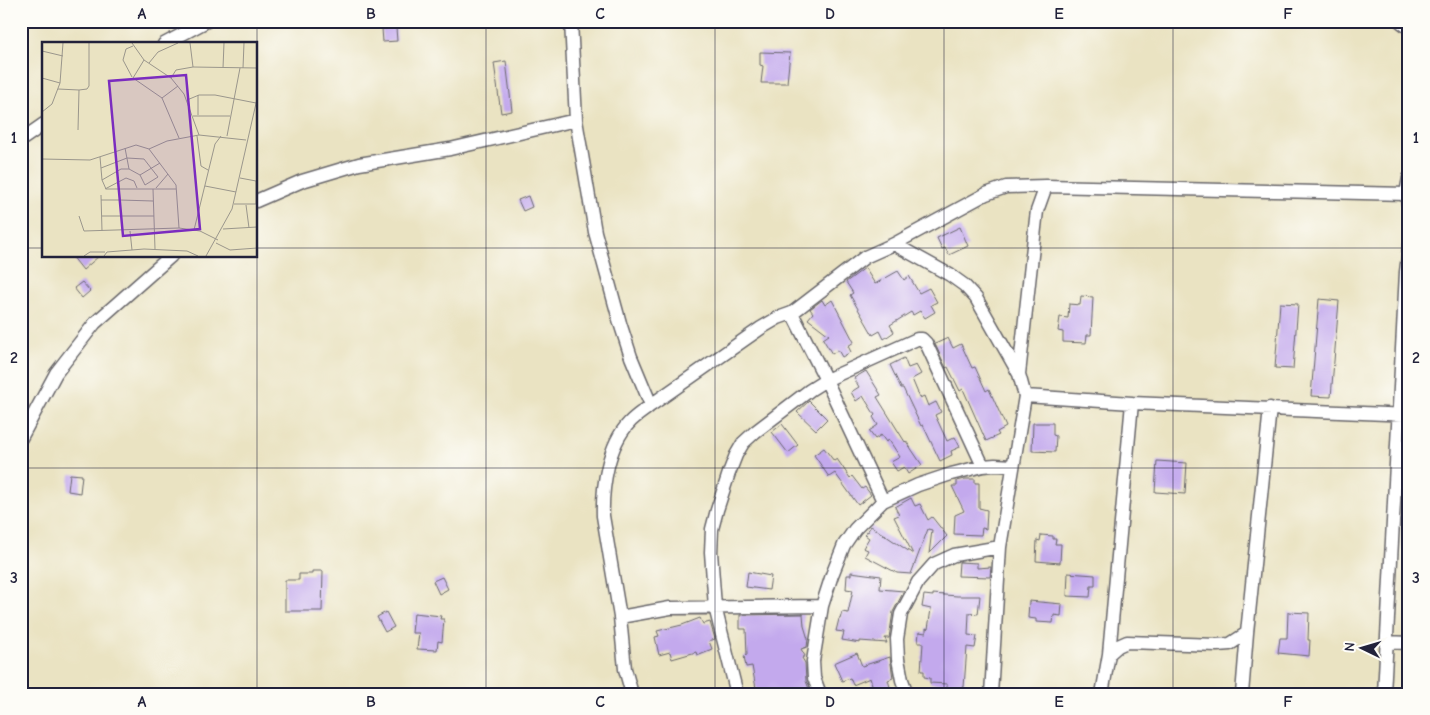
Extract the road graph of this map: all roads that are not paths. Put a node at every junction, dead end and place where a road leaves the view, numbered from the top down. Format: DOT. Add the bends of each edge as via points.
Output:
graph roads {
  1 [pos="207,21"];
  2 [pos="571,21"];
  3 [pos="1400,21"];
  4 [pos="1409,28"];
  5 [pos="168,42"];
  6 [pos="576,120"];
  7 [pos="42,125"];
  8 [pos="21,140"];
  9 [pos="1409,178"];
  10 [pos="1046,186"];
  11 [pos="1406,194"];
  12 [pos="258,200"];
  13 [pos="1409,208"];
  14 [pos="894,244"];
  15 [pos="1409,248"];
  16 [pos="169,258"];
  17 [pos="792,312"];
  18 [pos="1019,374"];
  19 [pos="826,380"];
  20 [pos="1025,396"];
  21 [pos="1132,403"];
  22 [pos="651,405"];
  23 [pos="1270,408"];
  24 [pos="1404,414"];
  25 [pos="21,438"];
  26 [pos="983,466"];
  27 [pos="1013,466"];
  28 [pos="883,501"];
  29 [pos="1000,547"];
  30 [pos="822,606"];
  31 [pos="715,607"];
  32 [pos="620,618"];
  33 [pos="1247,633"];
  34 [pos="1386,642"];
  35 [pos="1409,643"];
  36 [pos="1109,654"];
  37 [pos="632,694"];
  38 [pos="737,694"];
  39 [pos="820,694"];
  40 [pos="907,694"];
  41 [pos="991,694"];
  42 [pos="1102,694"];
  43 [pos="1242,694"];
  44 [pos="1384,694"];
  1 -- 5 [label="street"];
  2 -- 6 [label="street"];
  3 -- 4 [label="street"];
  6 -- 12 [label="street" via="450,149 359,164 302,181"];
  6 -- 22 [label="street" via="595,232 610,289 631,357"];
  7 -- 8 [label="street"];
  9 -- 11 [label="street"];
  10 -- 11 [label="street"];
  10 -- 14 [label="street" via="996,190"];
  10 -- 18 [label="street" via="1037,211"];
  11 -- 13 [label="street"];
  14 -- 17 [label="street" via="860,260"];
  14 -- 18 [label="street" via="964,285 976,298"];
  15 -- 24 [label="street"];
  16 -- 25 [label="street" via="95,323 56,373"];
  17 -- 19 [label="street"];
  17 -- 22 [label="street" via="761,328"];
  18 -- 20 [label="street"];
  19 -- 26 [label="street" via="922,339"];
  19 -- 28 [label="street"];
  19 -- 31 [label="street" via="755,432 736,455 712,529"];
  20 -- 21 [label="street"];
  20 -- 27 [label="street"];
  21 -- 23 [label="street"];
  21 -- 36 [label="street"];
  22 -- 32 [label="street" via="629,423 618,438 604,488 603,516"];
  23 -- 24 [label="street"];
  23 -- 33 [label="street"];
  24 -- 34 [label="street"];
  26 -- 27 [label="street"];
  26 -- 28 [label="street" via="934,480"];
  27 -- 29 [label="street"];
  28 -- 30 [label="street" via="855,529 844,546"];
  29 -- 40 [label="street" via="954,555 934,564 918,582 901,614 897,639 898,659"];
  29 -- 41 [label="street"];
  30 -- 31 [label="street"];
  30 -- 39 [label="street" via="813,661 814,678"];
  31 -- 32 [label="street" via="670,608"];
  31 -- 38 [label="street"];
  32 -- 37 [label="street" via="625,669"];
  33 -- 36 [label="street" via="1230,644 1217,645 1127,642"];
  33 -- 43 [label="street"];
  34 -- 35 [label="street"];
  34 -- 44 [label="street"];
  36 -- 42 [label="street"];
}
